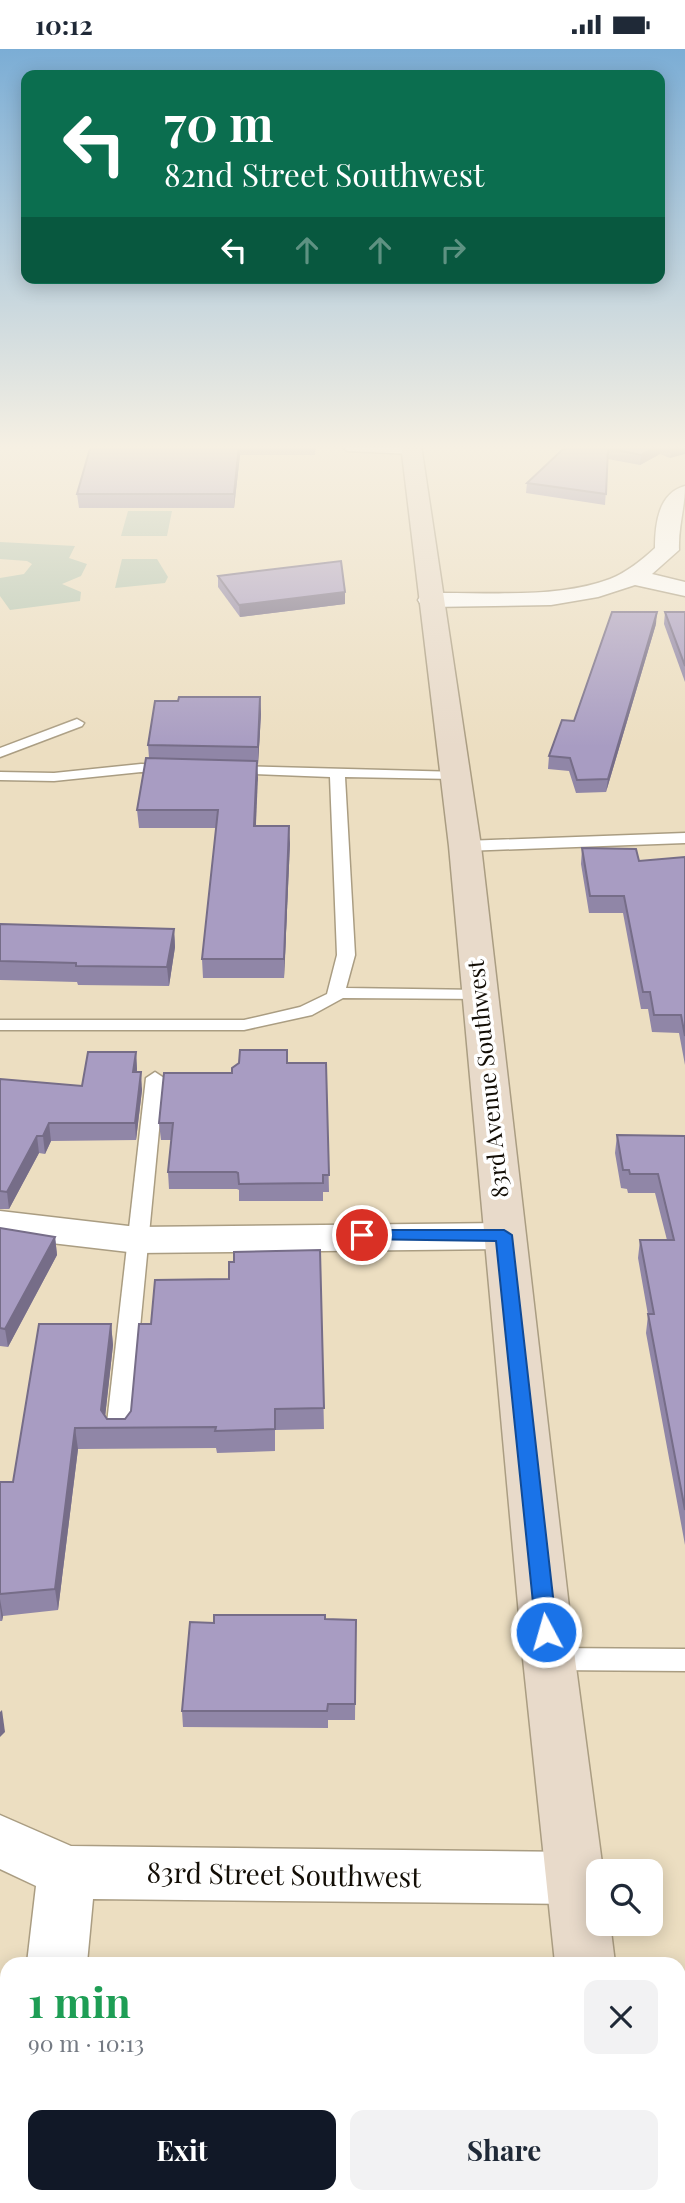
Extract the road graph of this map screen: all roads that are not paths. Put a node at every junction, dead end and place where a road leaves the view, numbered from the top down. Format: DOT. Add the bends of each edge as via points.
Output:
graph roads {
  1 [pos="423,546"];
  2 [pos="667,546"];
  3 [pos="633,577"];
  4 [pos="685,589"];
  5 [pos="430,600"];
  6 [pos="77,723"];
  7 [pos="0,753"];
  8 [pos="180,769"];
  9 [pos="219,770"];
  10 [pos="337,772"];
  11 [pos="455,775"];
  12 [pos="0,776"];
  13 [pos="685,838"];
  14 [pos="465,846"];
  15 [pos="336,993"];
  16 [pos="480,995"];
  17 [pos="0,1025"];
  18 [pos="155,1078"];
  19 [pos="0,1224"];
  20 [pos="504,1235"];
  21 [pos="137,1240"];
  22 [pos="118,1431"];
  23 [pos="549,1659"];
  24 [pos="685,1660"];
  25 [pos="0,1841"];
  26 [pos="67,1872"];
  27 [pos="575,1878"];
  28 [pos="58,1957"];
  29 [pos="584,1957"];
  1 -- 5 [label="street, 83rd Avenue Southwest"];
  2 -- 3 [label="street"];
  3 -- 4 [label="street"];
  3 -- 5 [label="street" via="617,585 558,595"];
  5 -- 11 [label="street, 83rd Avenue Southwest"];
  6 -- 7 [label="lane"];
  8 -- 12 [label="lane"];
  9 -- 10 [label="lane"];
  10 -- 11 [label="lane"];
  10 -- 15 [label="lane" via="346,955"];
  11 -- 14 [label="street, 83rd Avenue Southwest"];
  13 -- 14 [label="lane"];
  14 -- 16 [label="street, 83rd Avenue Southwest"];
  15 -- 16 [label="lane"];
  15 -- 17 [label="lane" via="306,1010 244,1025"];
  16 -- 20 [label="street, 83rd Avenue Southwest"];
  18 -- 21 [label="lane"];
  19 -- 21 [label="street"];
  20 -- 21 [label="street"];
  20 -- 23 [label="street, 83rd Avenue Southwest"];
  21 -- 22 [label="lane"];
  23 -- 24 [label="lane"];
  23 -- 27 [label="street, 83rd Avenue Southwest"];
  25 -- 26 [label="street, 83rd Street Southwest"];
  26 -- 27 [label="street, 83rd Street Southwest"];
  26 -- 28 [label="street"];
  27 -- 29 [label="street, 83rd Avenue Southwest"];
}
